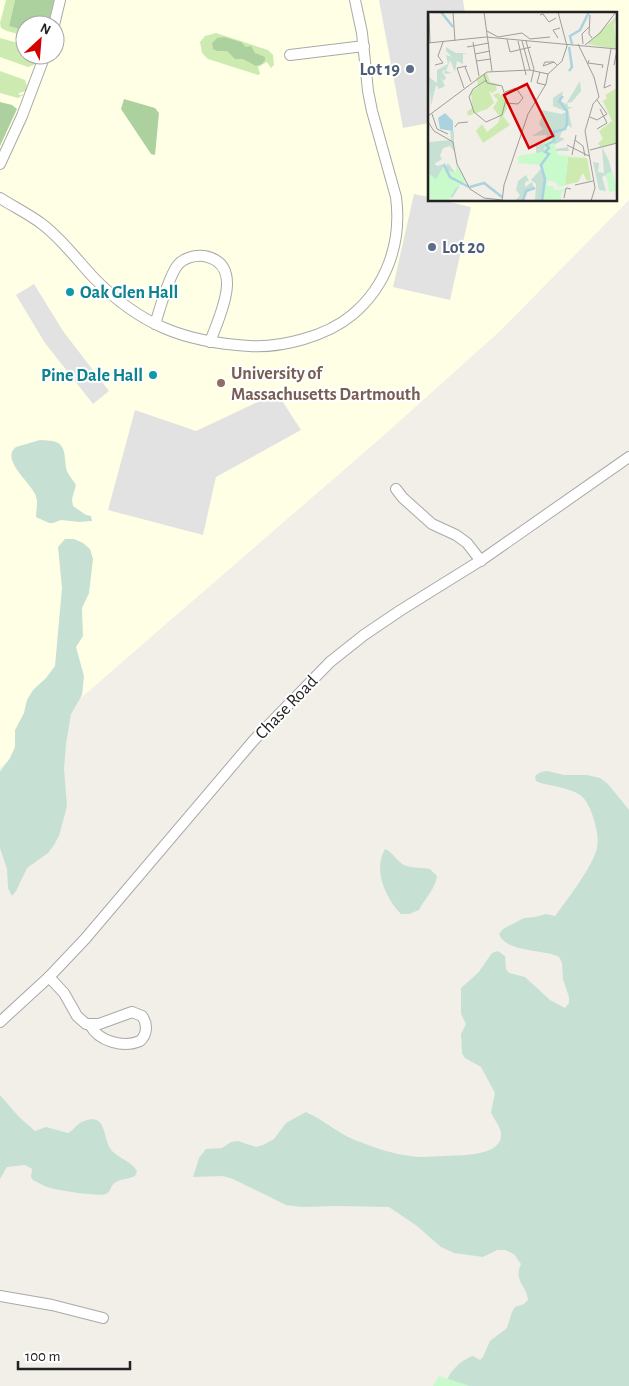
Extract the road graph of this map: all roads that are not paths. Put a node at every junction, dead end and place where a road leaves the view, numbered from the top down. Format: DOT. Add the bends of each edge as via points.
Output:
graph roads {
  1 [pos="60,0"];
  2 [pos="355,0"];
  3 [pos="56,15"];
  4 [pos="364,46"];
  5 [pos="290,55"];
  6 [pos="41,65"];
  7 [pos="0,164"];
  8 [pos="0,198"];
  9 [pos="155,324"];
  10 [pos="210,342"];
  11 [pos="629,457"];
  12 [pos="396,488"];
  13 [pos="481,561"];
  14 [pos="49,977"];
  15 [pos="0,1022"];
  16 [pos="90,1025"];
  17 [pos="0,1296"];
  18 [pos="104,1318"];
  1 -- 3 [label="street"];
  2 -- 4 [label="street"];
  4 -- 5 [label="street"];
  4 -- 10 [label="street" via="371,104 398,211 393,254 384,276 360,308 324,331 273,345"];
  6 -- 7 [label="street"];
  8 -- 9 [label="street" via="43,225 110,293"];
  9 -- 10 [label="street" via="177,334"];
  9 -- 10 [label="street" via="175,268 193,256 208,257 224,271 228,286"];
  11 -- 13 [label="street, Chase Road"];
  12 -- 13 [label="street" via="432,524 467,543"];
  13 -- 14 [label="street, Chase Road" via="401,610 330,662 254,740 115,906"];
  14 -- 15 [label="street, Chase Road"];
  14 -- 16 [label="street" via="64,993 80,1020"];
  16 -- 16 [label="street" via="132,1012 142,1016 146,1026 140,1041 122,1045 102,1037"];
  17 -- 18 [label="street"];
}
